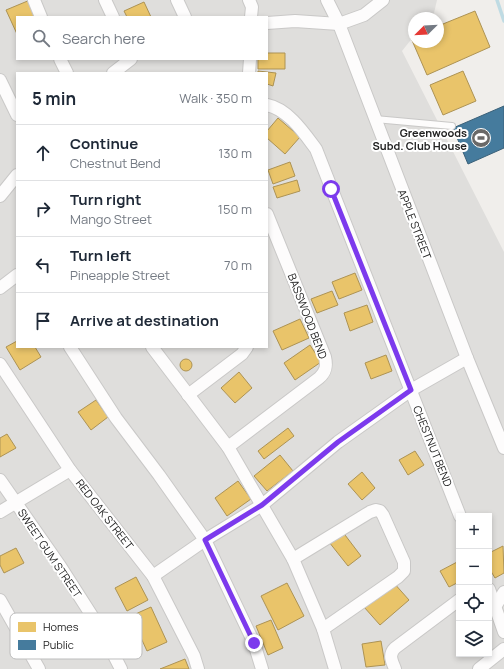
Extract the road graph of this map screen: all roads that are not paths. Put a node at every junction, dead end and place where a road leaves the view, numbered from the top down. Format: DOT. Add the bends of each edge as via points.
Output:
graph roads {
  1 [pos="34,0"];
  2 [pos="105,0"];
  3 [pos="178,0"];
  4 [pos="327,0"];
  5 [pos="383,0"];
  6 [pos="41,16"];
  7 [pos="113,16"];
  8 [pos="185,16"];
  9 [pos="268,23"];
  10 [pos="339,24"];
  11 [pos="60,60"];
  12 [pos="130,60"];
  13 [pos="250,60"];
  14 [pos="66,72"];
  15 [pos="114,72"];
  16 [pos="250,72"];
  17 [pos="0,80"];
  18 [pos="268,105"];
  19 [pos="16,113"];
  20 [pos="375,119"];
  21 [pos="452,126"];
  22 [pos="16,177"];
  23 [pos="0,196"];
  24 [pos="268,216"];
  25 [pos="16,276"];
  26 [pos="0,288"];
  27 [pos="71,348"];
  28 [pos="153,348"];
  29 [pos="246,348"];
  30 [pos="467,358"];
  31 [pos="0,364"];
  32 [pos="411,390"];
  33 [pos="188,395"];
  34 [pos="501,432"];
  35 [pos="228,447"];
  36 [pos="504,448"];
  37 [pos="70,470"];
  38 [pos="0,480"];
  39 [pos="15,503"];
  40 [pos="262,505"];
  41 [pos="0,512"];
  42 [pos="459,513"];
  43 [pos="205,540"];
  44 [pos="293,559"];
  45 [pos="153,576"];
  46 [pos="504,592"];
  47 [pos="492,598"];
  48 [pos="0,600"];
  49 [pos="456,602"];
  50 [pos="495,607"];
  51 [pos="91,613"];
  52 [pos="10,618"];
  53 [pos="323,629"];
  54 [pos="504,632"];
  55 [pos="504,649"];
  56 [pos="33,659"];
  57 [pos="116,659"];
  58 [pos="39,669"];
  59 [pos="121,669"];
  60 [pos="198,669"];
  61 [pos="262,669"];
  62 [pos="335,669"];
  63 [pos="395,669"];
  64 [pos="478,669"];
  1 -- 6 [label="street"];
  2 -- 7 [label="street"];
  3 -- 8 [label="street"];
  4 -- 10 [label="street, APPLE STREET"];
  5 -- 10 [label="street" via="364,15"];
  9 -- 10 [label="street"];
  10 -- 20 [label="street, APPLE STREET"];
  11 -- 14 [label="street"];
  12 -- 15 [label="street"];
  13 -- 16 [label="street"];
  17 -- 19 [label="street"];
  18 -- 32 [label="street, CHESTNUT BEND" via="295,120 316,149"];
  20 -- 21 [label="lane"];
  20 -- 30 [label="street, APPLE STREET"];
  22 -- 23 [label="street"];
  24 -- 35 [label="street, BASSWOOD BEND" via="325,357 326,369 319,378"];
  25 -- 26 [label="street"];
  27 -- 43 [label="street" via="116,418"];
  28 -- 33 [label="street"];
  29 -- 33 [label="street"];
  30 -- 32 [label="street"];
  30 -- 34 [label="street, APPLE STREET"];
  31 -- 37 [label="street, RED OAK STREET"];
  32 -- 40 [label="street" via="338,442"];
  32 -- 42 [label="street, CHESTNUT BEND"];
  33 -- 35 [label="street"];
  34 -- 36 [label="street, APPLE STREET"];
  35 -- 40 [label="street"];
  37 -- 39 [label="street"];
  37 -- 45 [label="street, RED OAK STREET"];
  38 -- 39 [label="street, SWEET GUM STREET"];
  39 -- 41 [label="street"];
  39 -- 51 [label="street, SWEET GUM STREET"];
  40 -- 43 [label="street"];
  40 -- 44 [label="street"];
  43 -- 45 [label="street"];
  43 -- 61 [label="street" via="254,643"];
  44 -- 53 [label="street"];
  44 -- 53 [label="street" via="376,510 380,511 386,522 404,562 404,571 398,577"];
  45 -- 60 [label="street, RED OAK STREET" via="194,656"];
  46 -- 50 [label="street"];
  47 -- 50 [label="street"];
  48 -- 52 [label="street"];
  49 -- 63 [label="street" via="392,651 391,660"];
  50 -- 54 [label="street"];
  53 -- 62 [label="street"];
  55 -- 64 [label="street"];
  56 -- 58 [label="street"];
  57 -- 59 [label="street, SWEET GUM STREET"];
}
